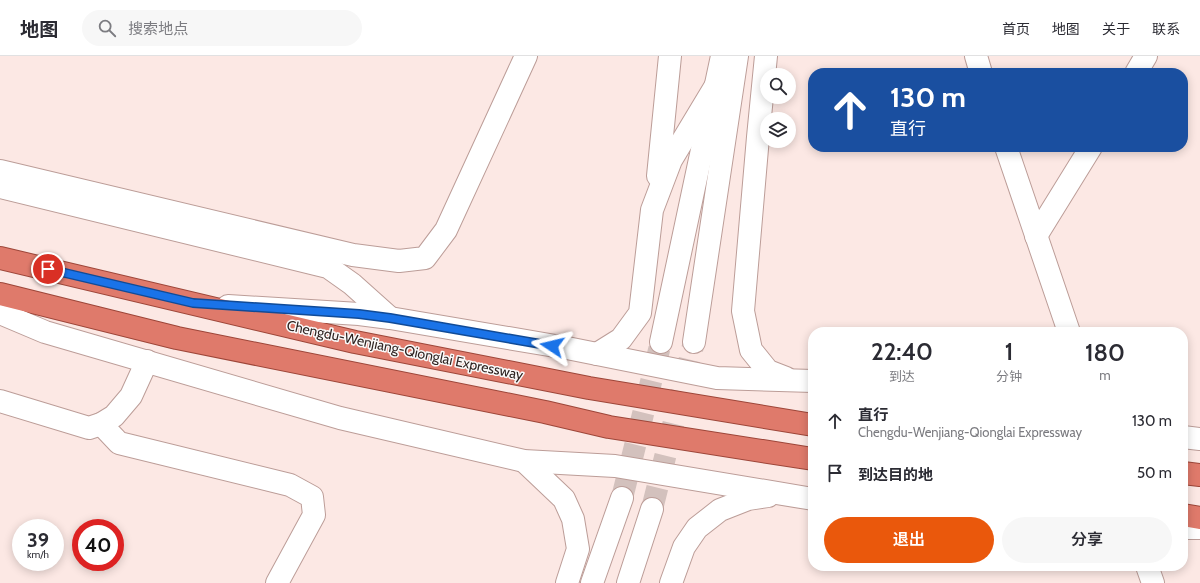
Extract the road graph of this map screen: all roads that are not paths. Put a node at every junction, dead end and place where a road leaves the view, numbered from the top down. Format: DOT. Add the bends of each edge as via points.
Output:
graph roads {
  1 [pos="526,56"];
  2 [pos="670,56"];
  3 [pos="722,56"];
  4 [pos="737,56"];
  5 [pos="766,56"];
  6 [pos="976,56"];
  7 [pos="1146,56"];
  8 [pos="980,68"];
  9 [pos="1139,68"];
  10 [pos="715,88"];
  11 [pos="1008,152"];
  12 [pos="1088,152"];
  13 [pos="0,170"];
  14 [pos="0,187"];
  15 [pos="656,199"];
  16 [pos="1036,236"];
  17 [pos="0,258"];
  18 [pos="0,294"];
  19 [pos="193,303"];
  20 [pos="0,313"];
  21 [pos="390,318"];
  22 [pos="1067,327"];
  23 [pos="661,342"];
  24 [pos="694,342"];
  25 [pos="597,354"];
  26 [pos="147,362"];
  27 [pos="804,381"];
  28 [pos="0,401"];
  29 [pos="101,424"];
  30 [pos="808,424"];
  31 [pos="1188,438"];
  32 [pos="1200,439"];
  33 [pos="808,458"];
  34 [pos="524,461"];
  35 [pos="1188,474"];
  36 [pos="1200,475"];
  37 [pos="780,494"];
  38 [pos="622,498"];
  39 [pos="808,498"];
  40 [pos="652,509"];
  41 [pos="1188,516"];
  42 [pos="1200,518"];
  43 [pos="1188,528"];
  44 [pos="1200,528"];
  45 [pos="1149,571"];
  46 [pos="277,583"];
  47 [pos="567,583"];
  48 [pos="592,583"];
  49 [pos="628,583"];
  50 [pos="671,583"];
  51 [pos="1153,583"];
  1 -- 13 [label="street" via="446,230 425,258 399,261 353,255"];
  2 -- 15 [label="street"];
  3 -- 10 [label="street"];
  4 -- 24 [label="street"];
  5 -- 27 [label="street" via="743,311 751,350 768,371"];
  6 -- 8 [label="street"];
  7 -- 9 [label="street"];
  10 -- 15 [label="street" via="671,160"];
  10 -- 23 [label="street"];
  11 -- 16 [label="street"];
  12 -- 16 [label="street"];
  14 -- 21 [label="street" via="328,267 352,284"];
  15 -- 25 [label="street" via="652,210 640,313 621,339"];
  16 -- 22 [label="street"];
  17 -- 19 [label="highway, Chengdu-Wenjiang-Qionglai Expressway"];
  18 -- 33 [label="highway" via="177,338 609,427"];
  19 -- 21 [label="street"];
  19 -- 30 [label="highway, Chengdu-Wenjiang-Qionglai Expressway" via="363,343 589,388"];
  20 -- 26 [label="street" via="45,332"];
  21 -- 25 [label="street"];
  25 -- 27 [label="street" via="717,378"];
  26 -- 29 [label="street" via="131,396 114,416"];
  26 -- 34 [label="street" via="340,418"];
  28 -- 29 [label="street" via="88,428"];
  29 -- 46 [label="street" via="119,443 290,485 312,497 314,515"];
  31 -- 32 [label="street"];
  34 -- 37 [label="street" via="615,466"];
  34 -- 47 [label="street" via="564,499 573,519 578,549"];
  35 -- 36 [label="highway"];
  37 -- 39 [label="street"];
  37 -- 50 [label="street" via="748,499 727,507 697,528 684,547"];
  38 -- 48 [label="street"];
  40 -- 49 [label="street"];
  41 -- 42 [label="highway"];
  43 -- 44 [label="street"];
  45 -- 51 [label="street"];
}
